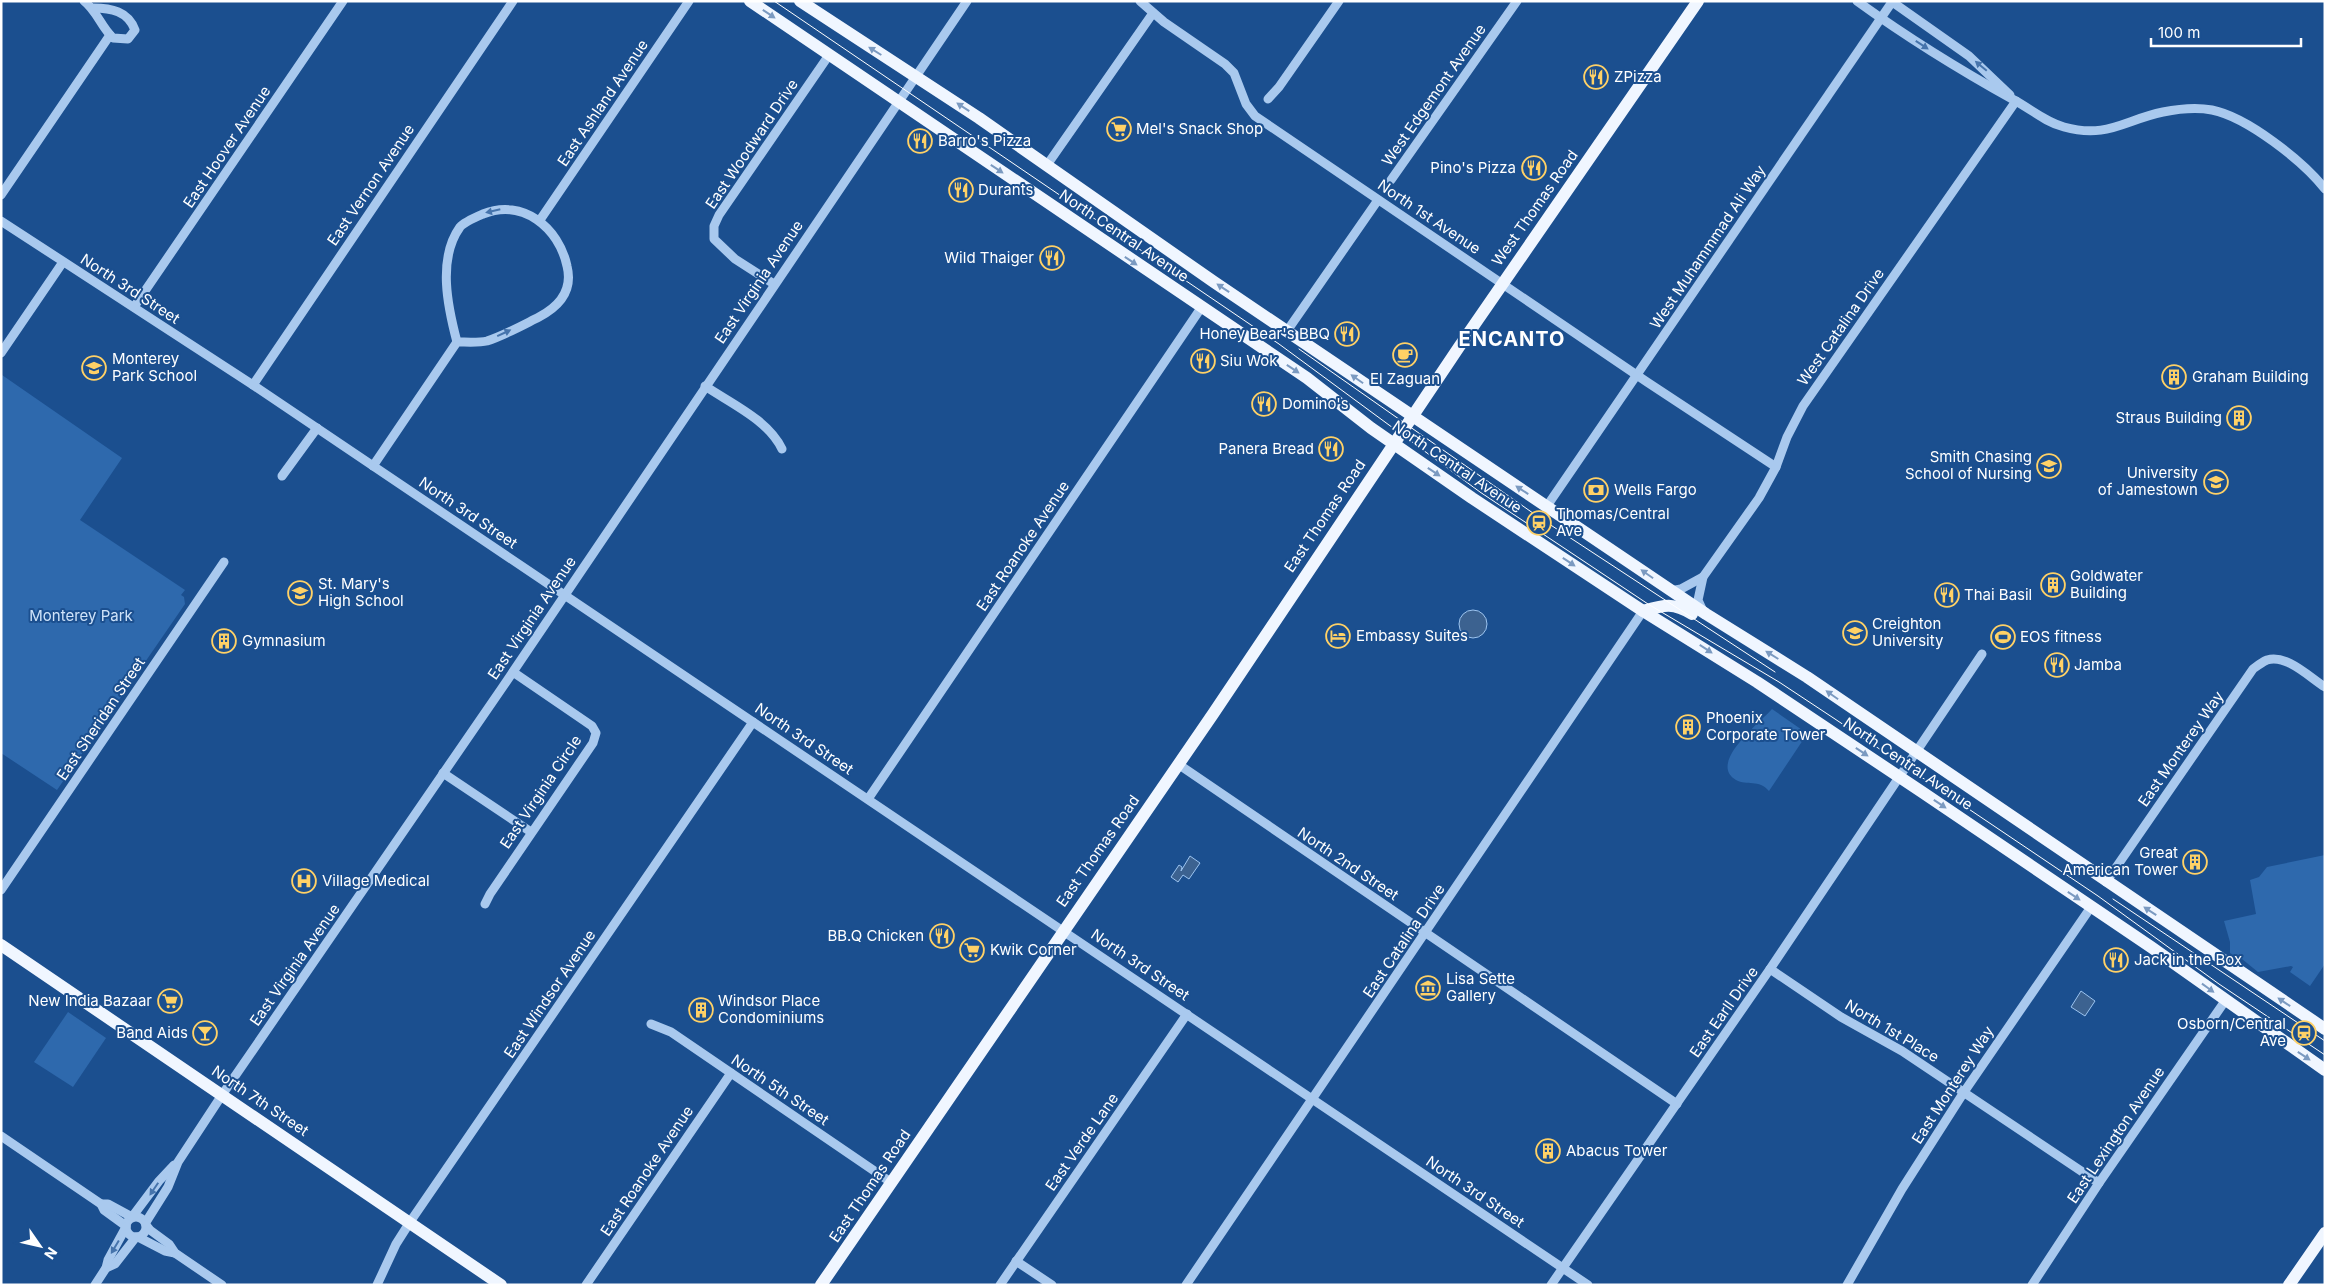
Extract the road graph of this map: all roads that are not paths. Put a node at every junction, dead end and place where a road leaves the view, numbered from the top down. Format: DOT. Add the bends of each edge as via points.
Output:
graph roads {
  1 [pos="84,1"];
  2 [pos="343,1"];
  3 [pos="513,1"];
  4 [pos="689,1"];
  5 [pos="750,1"];
  6 [pos="800,1"];
  7 [pos="967,1"];
  8 [pos="1140,1"];
  9 [pos="1339,1"];
  10 [pos="1517,1"];
  11 [pos="1698,1"];
  12 [pos="1857,1"];
  13 [pos="1892,2"];
  14 [pos="93,8"];
  15 [pos="1153,13"];
  16 [pos="1881,19"];
  17 [pos="110,35"];
  18 [pos="829,55"];
  19 [pos="916,77"];
  20 [pos="1268,99"];
  21 [pos="2016,101"];
  22 [pos="899,102"];
  23 [pos="1047,165"];
  24 [pos="1392,180"];
  25 [pos="2325,188"];
  26 [pos="1,195"];
  27 [pos="1378,200"];
  28 [pos="540,220"];
  29 [pos="1,221"];
  30 [pos="63,262"];
  31 [pos="774,284"];
  32 [pos="1502,284"];
  33 [pos="134,307"];
  34 [pos="1201,308"];
  35 [pos="1287,331"];
  36 [pos="457,342"];
  37 [pos="1,353"];
  38 [pos="1636,376"];
  39 [pos="253,385"];
  40 [pos="705,386"];
  41 [pos="1412,416"];
  42 [pos="317,428"];
  43 [pos="1397,439"];
  44 [pos="782,449"];
  45 [pos="373,466"];
  46 [pos="1776,466"];
  47 [pos="282,476"];
  48 [pos="1547,506"];
  49 [pos="224,562"];
  50 [pos="1703,577"];
  51 [pos="1670,591"];
  52 [pos="565,595"];
  53 [pos="1643,611"];
  54 [pos="1706,614"];
  55 [pos="1737,633"];
  56 [pos="1982,654"];
  57 [pos="512,672"];
  58 [pos="2325,687"];
  59 [pos="753,722"];
  60 [pos="1916,752"];
  61 [pos="1178,764"];
  62 [pos="443,773"];
  63 [pos="1899,777"];
  64 [pos="868,799"];
  65 [pos="531,832"];
  66 [pos="2106,882"];
  67 [pos="1,890"];
  68 [pos="485,904"];
  69 [pos="2091,907"];
  70 [pos="1063,930"];
  71 [pos="1426,933"];
  72 [pos="1,946"];
  73 [pos="1770,969"];
  74 [pos="2225,1001"];
  75 [pos="1187,1014"];
  76 [pos="651,1024"];
  77 [pos="2325,1029"];
  78 [pos="2325,1070"];
  79 [pos="730,1073"];
  80 [pos="1964,1092"];
  81 [pos="222,1095"];
  82 [pos="1312,1099"];
  83 [pos="1677,1104"];
  84 [pos="1,1136"];
  85 [pos="178,1162"];
  86 [pos="892,1183"];
  87 [pos="2099,1183"];
  88 [pos="101,1204"];
  89 [pos="132,1217"];
  90 [pos="410,1222"];
  91 [pos="146,1224"];
  92 [pos="126,1227"];
  93 [pos="2325,1233"];
  94 [pos="137,1237"];
  95 [pos="175,1253"];
  96 [pos="1016,1261"];
  97 [pos="106,1268"];
  98 [pos="1563,1268"];
  99 [pos="95,1285"];
  100 [pos="222,1285"];
  101 [pos="377,1285"];
  102 [pos="501,1285"];
  103 [pos="586,1285"];
  104 [pos="822,1285"];
  105 [pos="1000,1285"];
  106 [pos="1052,1285"];
  107 [pos="1186,1285"];
  108 [pos="1551,1285"];
  109 [pos="1588,1285"];
  110 [pos="1847,1285"];
  111 [pos="2032,1285"];
  112 [pos="2289,1285"];
  1 -- 14 [label="street"];
  2 -- 33 [label="street, East Hoover Avenue"];
  3 -- 39 [label="street, East Vernon Avenue"];
  4 -- 28 [label="street, East Ashland Avenue"];
  5 -- 18 [label="main road, North Central Avenue, one-way"];
  19 -- 6 [label="main road, North Central Avenue, one-way"];
  7 -- 19 [label="street, East Virginia Avenue"];
  8 -- 15 [label="street, North 1st Avenue"];
  9 -- 20 [label="street"];
  10 -- 24 [label="street, West Edgemont Avenue"];
  11 -- 32 [label="main road, West Thomas Road"];
  12 -- 16 [label="street"];
  13 -- 16 [label="street, West Muhammmad Ali Way"];
  21 -- 13 [label="street, one-way" via="1969,56"];
  14 -- 17 [label="street"];
  14 -- 17 [label="street" via="106,8 130,18 134,30 128,39 119,40"];
  15 -- 23 [label="street"];
  15 -- 27 [label="street, North 1st Avenue" via="1234,72 1246,104 1255,116"];
  16 -- 21 [label="street, one-way" via="1955,67"];
  16 -- 38 [label="street, West Muhammmad Ali Way"];
  17 -- 26 [label="street"];
  18 -- 22 [label="main road, North Central Avenue"];
  18 -- 31 [label="street, East Woodward Drive" via="714,226 714,239 722,249"];
  19 -- 22 [label="street, East Virginia Avenue"];
  23 -- 19 [label="main road, North Central Avenue, one-way"];
  21 -- 25 [label="street" via="2042,118 2078,131 2119,128 2182,109 2214,110 2242,123 2297,158"];
  21 -- 46 [label="street, West Catalina Drive" via="1804,406 1787,436"];
  22 -- 31 [label="street, East Virginia Avenue"];
  22 -- 34 [label="main road, North Central Avenue, one-way"];
  35 -- 23 [label="main road, North Central Avenue, one-way"];
  27 -- 32 [label="street, North 1st Avenue"];
  27 -- 35 [label="street"];
  28 -- 36 [label="street, one-way" via="522,212 502,209 460,226 450,249 447,282 447,299"];
  36 -- 28 [label="street, one-way" via="486,341 550,311 565,297 570,276 564,253 554,234"];
  29 -- 30 [label="street, North 3rd Street"];
  30 -- 33 [label="street, North 3rd Street"];
  30 -- 37 [label="street"];
  31 -- 40 [label="street, East Virginia Avenue"];
  32 -- 38 [label="street, North 1st Avenue"];
  32 -- 41 [label="main road, West Thomas Road"];
  33 -- 39 [label="street, North 3rd Street"];
  34 -- 43 [label="main road, North Central Avenue, one-way"];
  34 -- 64 [label="street, East Roanoke Avenue"];
  41 -- 35 [label="main road, North Central Avenue, one-way"];
  36 -- 45 [label="street"];
  38 -- 46 [label="street, North 1st Avenue"];
  38 -- 48 [label="street, West Muhammmad Ali Way"];
  39 -- 42 [label="street, North 3rd Street"];
  40 -- 44 [label="street" via="766,427"];
  40 -- 52 [label="street, East Virginia Avenue"];
  41 -- 43 [label="main road, West Thomas Road"];
  48 -- 41 [label="main road, North Central Avenue, one-way"];
  42 -- 45 [label="street, North 3rd Street"];
  42 -- 47 [label="street"];
  43 -- 53 [label="main road, North Central Avenue, one-way"];
  43 -- 61 [label="main road, East Thomas Road"];
  45 -- 52 [label="street, North 3rd Street"];
  46 -- 50 [label="street, West Catalina Drive" via="1759,498"];
  51 -- 48 [label="main road, North Central Avenue, one-way"];
  49 -- 67 [label="street, East Sheridan Street"];
  50 -- 51 [label="street, West Catalina Drive"];
  50 -- 54 [label="street, West Catalina Drive" via="1698,600"];
  51 -- 54 [label="main road, North Central Avenue"];
  52 -- 57 [label="street, East Virginia Avenue"];
  52 -- 59 [label="street, North 3rd Street"];
  53 -- 55 [label="main road" via="1680,606 1719,632"];
  53 -- 63 [label="main road, North Central Avenue, one-way"];
  53 -- 71 [label="street, East Catalina Drive"];
  54 -- 55 [label="main road, North Central Avenue"];
  60 -- 55 [label="main road, North Central Avenue, one-way"];
  56 -- 60 [label="street, East Earll Drive"];
  57 -- 62 [label="street, East Virginia Avenue"];
  57 -- 65 [label="street, East Virginia Circle" via="592,726 596,733 593,743"];
  58 -- 66 [label="street, East Monterey Way" via="2288,662 2266,660 2253,669"];
  59 -- 64 [label="street, North 3rd Street"];
  59 -- 90 [label="street, East Windsor Avenue"];
  60 -- 63 [label="street, East Earll Drive"];
  60 -- 66 [label="main road, North Central Avenue"];
  61 -- 70 [label="main road, East Thomas Road"];
  61 -- 71 [label="street, North 2nd Street"];
  62 -- 65 [label="street"];
  62 -- 81 [label="street, East Virginia Avenue"];
  63 -- 69 [label="main road, North Central Avenue, one-way"];
  63 -- 73 [label="street, East Earll Drive"];
  64 -- 70 [label="street, North 3rd Street"];
  65 -- 68 [label="street, East Virginia Circle"];
  77 -- 66 [label="main road, North Central Avenue, one-way"];
  69 -- 74 [label="main road, North Central Avenue, one-way"];
  69 -- 80 [label="street, East Monterey Way"];
  70 -- 75 [label="street, North 3rd Street"];
  70 -- 86 [label="main road, East Thomas Road"];
  71 -- 82 [label="street, East Catalina Drive"];
  71 -- 83 [label="street, North 2nd Street"];
  72 -- 81 [label="main road, North 7th Street"];
  73 -- 80 [label="street, North 1st Place"];
  73 -- 83 [label="street, East Earll Drive"];
  74 -- 78 [label="main road, North Central Avenue, one-way"];
  74 -- 87 [label="street, East Lexington Avenue"];
  75 -- 82 [label="street, North 3rd Street"];
  75 -- 96 [label="street, East Verde Lane"];
  76 -- 79 [label="street, North 5th Street" via="666,1029"];
  79 -- 86 [label="street, North 5th Street"];
  79 -- 103 [label="street, East Roanoke Avenue"];
  80 -- 87 [label="street, North 1st Place"];
  80 -- 110 [label="street, East Monterey Way" via="1902,1189"];
  81 -- 85 [label="street, East Virginia Avenue"];
  81 -- 90 [label="main road, North 7th Street"];
  82 -- 98 [label="street, North 3rd Street"];
  82 -- 107 [label="street, East Catalina Drive"];
  83 -- 98 [label="street, East Earll Drive"];
  84 -- 88 [label="street"];
  85 -- 89 [label="street, East Virginia Avenue, one-way"];
  85 -- 91 [label="street, East Virginia Avenue" via="168,1187"];
  86 -- 104 [label="main road, East Thomas Road"];
  87 -- 111 [label="street, East Lexington Avenue"];
  88 -- 89 [label="street" via="108,1204"];
  88 -- 92 [label="street"];
  89 -- 91 [label="street" via="138,1216"];
  89 -- 92 [label="street"];
  90 -- 101 [label="street, East Windsor Avenue"];
  90 -- 102 [label="main road, North 7th Street"];
  91 -- 94 [label="street" via="145,1231"];
  91 -- 95 [label="street"];
  92 -- 94 [label="street" via="128,1233"];
  92 -- 97 [label="street, one-way"];
  93 -- 112 [label="main road"];
  94 -- 95 [label="street"];
  94 -- 97 [label="street" via="115,1264"];
  95 -- 100 [label="street"];
  96 -- 105 [label="street, East Verde Lane"];
  96 -- 106 [label="street"];
  97 -- 99 [label="street"];
  98 -- 108 [label="street, East Earll Drive"];
  98 -- 109 [label="street, North 3rd Street"];
}
